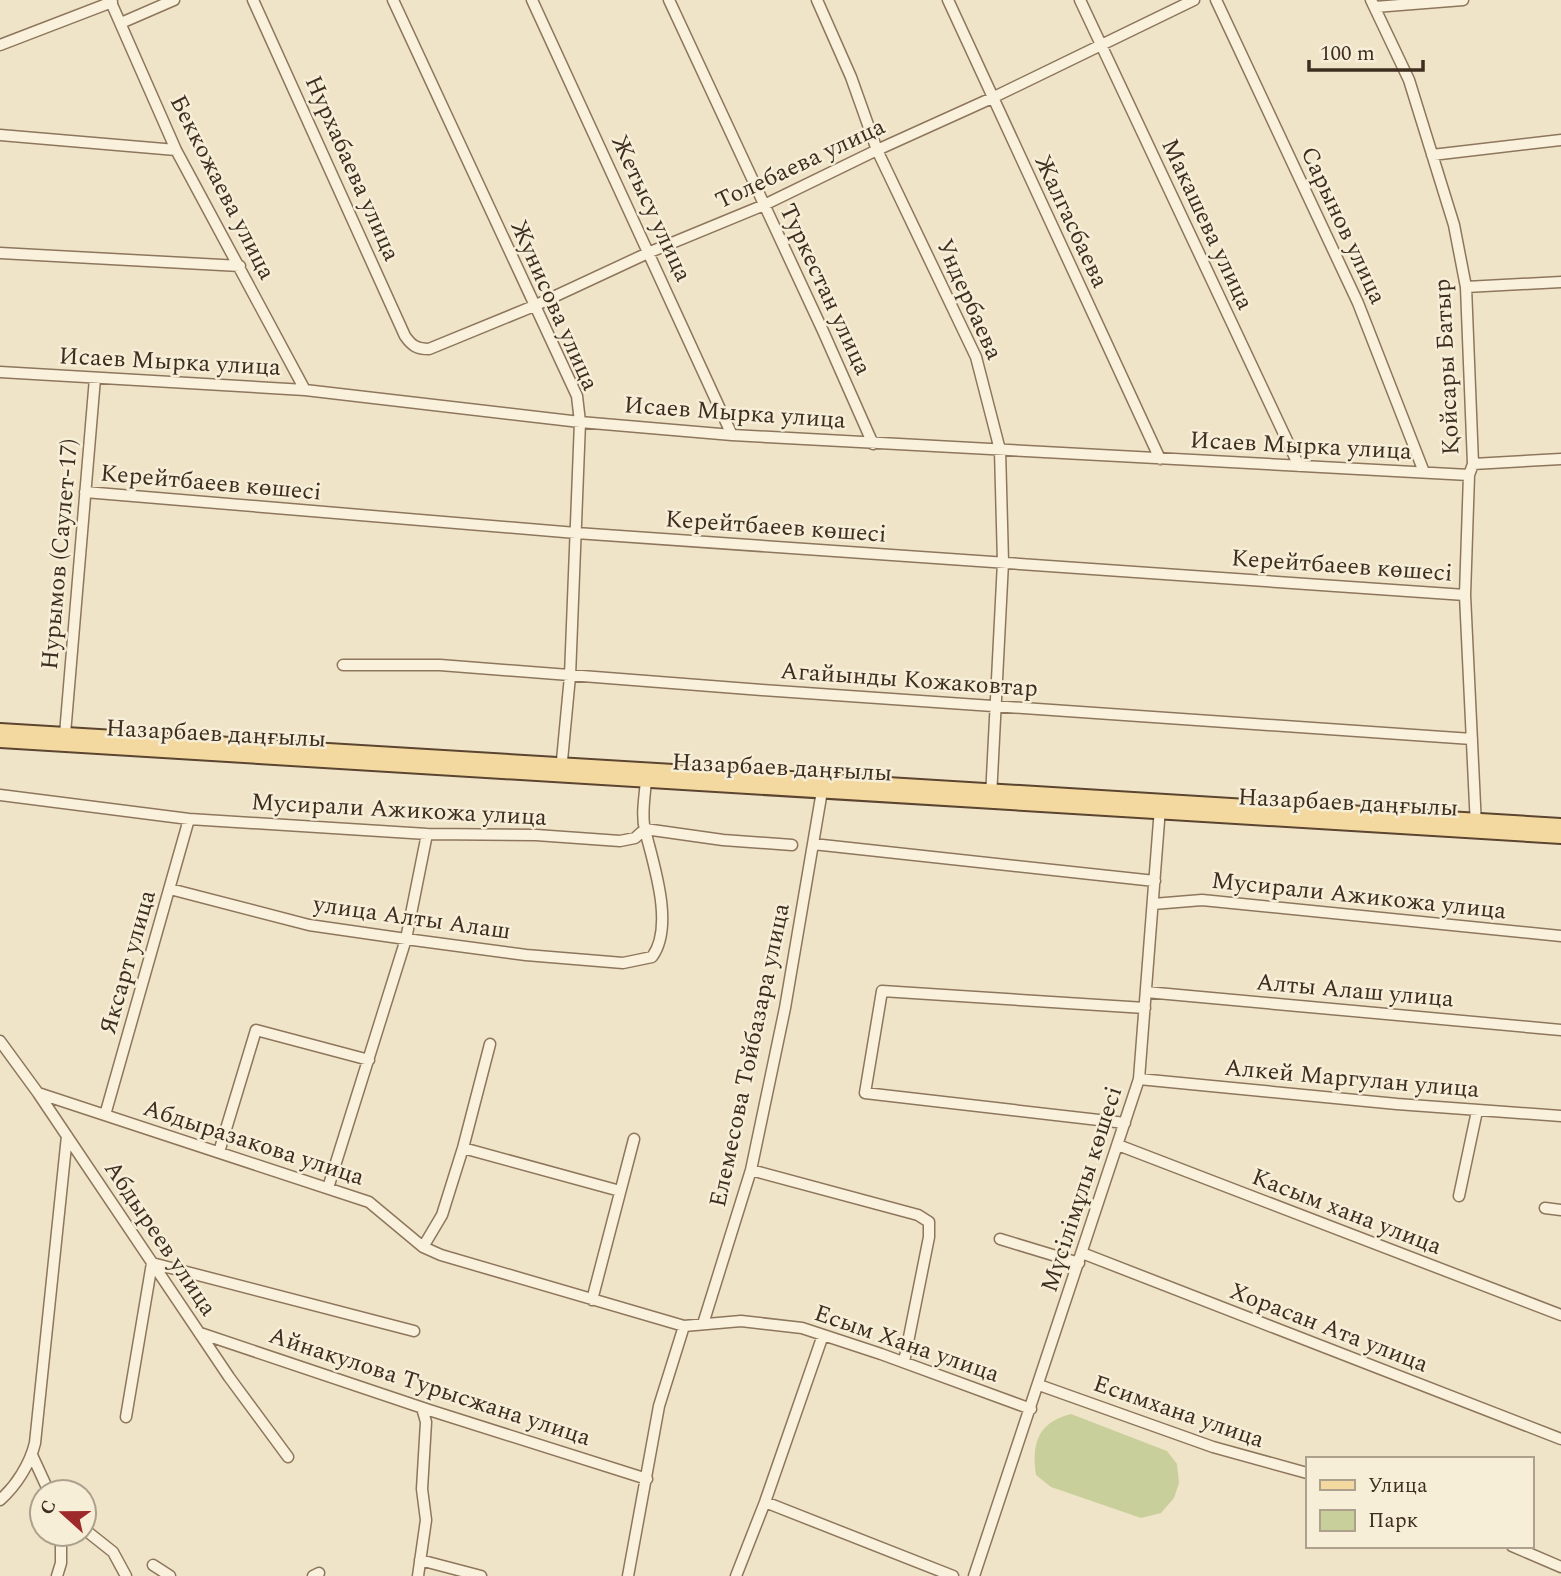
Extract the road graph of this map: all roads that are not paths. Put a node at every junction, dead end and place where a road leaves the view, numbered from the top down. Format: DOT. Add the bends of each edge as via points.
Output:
graph roads {
  1 [pos="173,0"];
  2 [pos="253,0"];
  3 [pos="393,0"];
  4 [pos="532,0"];
  5 [pos="669,0"];
  6 [pos="817,0"];
  7 [pos="948,0"];
  8 [pos="1080,0"];
  9 [pos="1194,0"];
  10 [pos="1216,0"];
  11 [pos="1462,0"];
  12 [pos="111,1"];
  13 [pos="1373,4"];
  14 [pos="121,23"];
  15 [pos="0,45"];
  16 [pos="1101,46"];
  17 [pos="992,98"];
  18 [pos="0,135"];
  19 [pos="1561,140"];
  20 [pos="176,150"];
  21 [pos="877,150"];
  22 [pos="1432,155"];
  23 [pos="764,205"];
  24 [pos="650,252"];
  25 [pos="0,253"];
  26 [pos="240,266"];
  27 [pos="1561,282"];
  28 [pos="1466,287"];
  29 [pos="534,306"];
  30 [pos="419,349"];
  31 [pos="0,372"];
  32 [pos="95,378"];
  33 [pos="306,390"];
  34 [pos="580,422"];
  35 [pos="732,435"];
  36 [pos="873,443"];
  37 [pos="1000,450"];
  38 [pos="1160,458"];
  39 [pos="1561,459"];
  40 [pos="1474,464"];
  41 [pos="1299,466"];
  42 [pos="1424,472"];
  43 [pos="1469,475"];
  44 [pos="85,492"];
  45 [pos="576,533"];
  46 [pos="1003,562"];
  47 [pos="1465,594"];
  48 [pos="343,665"];
  49 [pos="570,676"];
  50 [pos="995,706"];
  51 [pos="0,730"];
  52 [pos="65,734"];
  53 [pos="1472,739"];
  54 [pos="0,741"];
  55 [pos="561,770"];
  56 [pos="646,780"];
  57 [pos="822,791"];
  58 [pos="0,795"];
  59 [pos="991,796"];
  60 [pos="1160,806"];
  61 [pos="189,819"];
  62 [pos="1476,825"];
  63 [pos="1561,825"];
  64 [pos="645,829"];
  65 [pos="426,834"];
  66 [pos="1561,837"];
  67 [pos="813,844"];
  68 [pos="792,845"];
  69 [pos="1154,881"];
  70 [pos="170,889"];
  71 [pos="1153,904"];
  72 [pos="1561,936"];
  73 [pos="406,939"];
  74 [pos="1146,992"];
  75 [pos="1145,1008"];
  76 [pos="1561,1030"];
  77 [pos="0,1041"];
  78 [pos="490,1044"];
  79 [pos="369,1060"];
  80 [pos="1139,1079"];
  81 [pos="38,1093"];
  82 [pos="1477,1111"];
  83 [pos="105,1115"];
  84 [pos="1561,1116"];
  85 [pos="1125,1123"];
  86 [pos="67,1136"];
  87 [pos="634,1139"];
  88 [pos="1118,1145"];
  89 [pos="463,1148"];
  90 [pos="219,1152"];
  91 [pos="751,1170"];
  92 [pos="328,1188"];
  93 [pos="620,1191"];
  94 [pos="1459,1196"];
  95 [pos="1545,1208"];
  96 [pos="1561,1210"];
  97 [pos="1000,1239"];
  98 [pos="423,1247"];
  99 [pos="1080,1258"];
  100 [pos="152,1263"];
  101 [pos="592,1300"];
  102 [pos="1561,1315"];
  103 [pos="703,1324"];
  104 [pos="684,1326"];
  105 [pos="414,1331"];
  106 [pos="200,1334"];
  107 [pos="823,1335"];
  108 [pos="904,1363"];
  109 [pos="1039,1385"];
  110 [pos="422,1408"];
  111 [pos="1031,1409"];
  112 [pos="126,1417"];
  113 [pos="1561,1439"];
  114 [pos="32,1455"];
  115 [pos="288,1457"];
  116 [pos="1306,1473"];
  117 [pos="43,1478"];
  118 [pos="647,1479"];
  119 [pos="0,1500"];
  120 [pos="765,1502"];
  121 [pos="98,1540"];
  122 [pos="61,1548"];
  123 [pos="1517,1548"];
  124 [pos="420,1560"];
  125 [pos="153,1565"];
  126 [pos="1561,1567"];
  127 [pos="57,1576"];
  128 [pos="126,1576"];
  129 [pos="170,1576"];
  130 [pos="418,1576"];
  131 [pos="481,1576"];
  132 [pos="628,1576"];
  133 [pos="736,1576"];
  134 [pos="953,1576"];
  135 [pos="974,1576"];
  1 -- 14 [label="street"];
  2 -- 30 [label="street, Нурхабаева улица" via="405,336"];
  3 -- 29 [label="street, Жунисова улица"];
  4 -- 24 [label="street, Жетысу улица"];
  5 -- 23 [label="street, Туркестан улица"];
  6 -- 21 [label="street, Ундербаева"];
  7 -- 17 [label="street, Жалгасбаева"];
  8 -- 16 [label="street, Макашева улица"];
  9 -- 16 [label="street, Толебаева улица"];
  10 -- 42 [label="street, Сарынов улица" via="1358,303"];
  11 -- 13 [label="street"];
  12 -- 14 [label="street, Беккожаева улица"];
  12 -- 15 [label="street"];
  13 -- 22 [label="street, Қойсары Батыр" via="1409,80"];
  14 -- 20 [label="street, Беккожаева улица"];
  16 -- 17 [label="street, Толебаева улица"];
  16 -- 41 [label="street, Макашева улица"];
  17 -- 21 [label="street, Толебаева улица"];
  17 -- 38 [label="street, Жалгасбаева"];
  18 -- 20 [label="street"];
  19 -- 22 [label="street"];
  20 -- 26 [label="street, Беккожаева улица"];
  21 -- 23 [label="street, Толебаева улица"];
  21 -- 37 [label="street, Ундербаева" via="976,357"];
  22 -- 28 [label="street, Қойсары Батыр" via="1454,225"];
  23 -- 24 [label="street, Толебаева улица"];
  23 -- 36 [label="street, Туркестан улица"];
  24 -- 29 [label="street, Толебаева улица"];
  24 -- 35 [label="street, Жетысу улица"];
  25 -- 26 [label="street"];
  26 -- 33 [label="street, Беккожаева улица"];
  27 -- 28 [label="street"];
  28 -- 40 [label="street, Қойсары Батыр"];
  29 -- 30 [label="street, Толебаева улица" via="429,349"];
  29 -- 34 [label="street, Жунисова улица" via="576,396"];
  31 -- 32 [label="street, Исаев Мырка улица"];
  32 -- 33 [label="street, Исаев Мырка улица"];
  32 -- 44 [label="street, Нурымов (Саулет-17)"];
  33 -- 34 [label="street, Исаев Мырка улица"];
  34 -- 35 [label="street, Исаев Мырка улица"];
  34 -- 45 [label="street, Жунисова улица"];
  35 -- 36 [label="street, Исаев Мырка улица"];
  36 -- 37 [label="street, Исаев Мырка улица"];
  37 -- 38 [label="street, Исаев Мырка улица"];
  37 -- 46 [label="street, Ундербаева"];
  38 -- 41 [label="street, Исаев Мырка улица"];
  39 -- 40 [label="street"];
  40 -- 43 [label="street, Қойсары Батыр"];
  41 -- 42 [label="street, Исаев Мырка улица"];
  42 -- 43 [label="street, Исаев Мырка улица"];
  43 -- 47 [label="street, Қойсары Батыр"];
  44 -- 45 [label="street, Керейтбаеев көшесі"];
  44 -- 52 [label="street, Нурымов (Саулет-17)"];
  45 -- 46 [label="street, Керейтбаеев көшесі"];
  45 -- 49 [label="street, Жунисова улица"];
  46 -- 47 [label="street, Керейтбаеев көшесі"];
  46 -- 50 [label="street, Ундербаева"];
  47 -- 53 [label="street, Қойсары Батыр"];
  48 -- 49 [label="street, Агайынды Кожаковтар" via="440,665"];
  49 -- 50 [label="street, Агайынды Кожаковтар"];
  49 -- 55 [label="street, Жунисова улица"];
  50 -- 53 [label="street, Агайынды Кожаковтар"];
  50 -- 59 [label="street, Ундербаева"];
  51 -- 52 [label="main road, Назарбаев даңғылы"];
  52 -- 55 [label="main road, Назарбаев даңғылы"];
  53 -- 62 [label="street, Қойсары Батыр"];
  54 -- 55 [label="main road, Назарбаев даңғылы"];
  55 -- 56 [label="main road, Назарбаев даңғылы"];
  55 -- 59 [label="main road, Назарбаев даңғылы"];
  56 -- 57 [label="main road, Назарбаев даңғылы"];
  56 -- 64 [label="street"];
  57 -- 59 [label="main road, Назарбаев даңғылы"];
  57 -- 67 [label="street, Елемесова Тойбазара улица"];
  58 -- 61 [label="street, Мусирали Ажикожа улица"];
  59 -- 60 [label="main road, Назарбаев даңғылы"];
  60 -- 62 [label="main road, Назарбаев даңғылы"];
  60 -- 69 [label="street, Мүсілімұлы көшесі"];
  61 -- 65 [label="street, Мусирали Ажикожа улица"];
  61 -- 70 [label="street, Яксарт улица"];
  62 -- 63 [label="main road, Назарбаев даңғылы"];
  62 -- 66 [label="main road, Назарбаев даңғылы"];
  64 -- 65 [label="street, Мусирали Ажикожа улица" via="635,838 620,841"];
  64 -- 68 [label="street, Мусирали Ажикожа улица"];
  64 -- 73 [label="street, улица Алты Алаш" via="663,924 652,957 623,963"];
  65 -- 73 [label="street"];
  67 -- 69 [label="street"];
  67 -- 91 [label="street, Елемесова Тойбазара улица"];
  69 -- 71 [label="street, Мүсілімұлы көшесі"];
  70 -- 73 [label="street, улица Алты Алаш" via="309,925"];
  70 -- 83 [label="street, Яксарт улица"];
  71 -- 72 [label="street, Мусирали Ажикожа улица" via="1202,900"];
  71 -- 74 [label="street, Мүсілімұлы көшесі"];
  73 -- 79 [label="street"];
  74 -- 75 [label="street, Мүсілімұлы көшесі"];
  74 -- 76 [label="street, Алты Алаш улица"];
  75 -- 80 [label="street, Мүсілімұлы көшесі"];
  75 -- 85 [label="street" via="882,991 864,1093"];
  77 -- 81 [label="street, Абдыреев улица"];
  78 -- 89 [label="street"];
  79 -- 90 [label="street" via="256,1030"];
  79 -- 92 [label="street"];
  80 -- 82 [label="street, Алкей Маргулан улица"];
  80 -- 85 [label="street, Мүсілімұлы көшесі"];
  81 -- 83 [label="street, Абдыразакова улица"];
  81 -- 86 [label="street, Абдыреев улица"];
  82 -- 84 [label="street, Алкей Маргулан улица"];
  82 -- 94 [label="street"];
  83 -- 90 [label="street, Абдыразакова улица"];
  85 -- 88 [label="street, Мүсілімұлы көшесі"];
  86 -- 100 [label="street, Абдыреев улица"];
  86 -- 114 [label="street"];
  87 -- 93 [label="street"];
  88 -- 99 [label="street, Мүсілімұлы көшесі"];
  88 -- 102 [label="street, Касым хана улица"];
  89 -- 93 [label="street"];
  89 -- 98 [label="street" via="442,1215"];
  90 -- 92 [label="street, Абдыразакова улица"];
  91 -- 103 [label="street, Елемесова Тойбазара улица"];
  91 -- 108 [label="street" via="929,1222"];
  92 -- 98 [label="street, Абдыразакова улица" via="369,1202"];
  93 -- 101 [label="street"];
  95 -- 96 [label="street"];
  97 -- 99 [label="street"];
  98 -- 101 [label="street, Абдыразакова улица"];
  99 -- 109 [label="street, Мүсілімұлы көшесі"];
  99 -- 113 [label="street, Хорасан Ата улица"];
  100 -- 105 [label="street"];
  100 -- 106 [label="street, Абдыреев улица"];
  100 -- 112 [label="street"];
  101 -- 104 [label="street, Абдыразакова улица"];
  103 -- 104 [label="street, Есым Хана улица"];
  103 -- 107 [label="street, Есым Хана улица" via="741,1321"];
  104 -- 118 [label="street" via="659,1406"];
  106 -- 110 [label="street, Айнакулова Турысжана улица"];
  106 -- 115 [label="street, Абдыреев улица"];
  107 -- 108 [label="street, Есым Хана улица"];
  107 -- 120 [label="street"];
  108 -- 111 [label="street, Есым Хана улица"];
  109 -- 111 [label="street, Мүсілімұлы көшесі"];
  109 -- 116 [label="street, Есимхана улица" via="1213,1447"];
  110 -- 118 [label="street, Айнакулова Турысжана улица"];
  110 -- 124 [label="street" via="426,1520"];
  111 -- 135 [label="street, Мүсілімұлы көшесі"];
  114 -- 117 [label="street"];
  114 -- 119 [label="street"];
  118 -- 132 [label="street"];
  120 -- 133 [label="street"];
  120 -- 134 [label="street"];
  121 -- 128 [label="street" via="113,1552"];
  122 -- 127 [label="street"];
  123 -- 126 [label="street"];
  124 -- 130 [label="street"];
  124 -- 131 [label="street"];
  125 -- 129 [label="street"];
}
